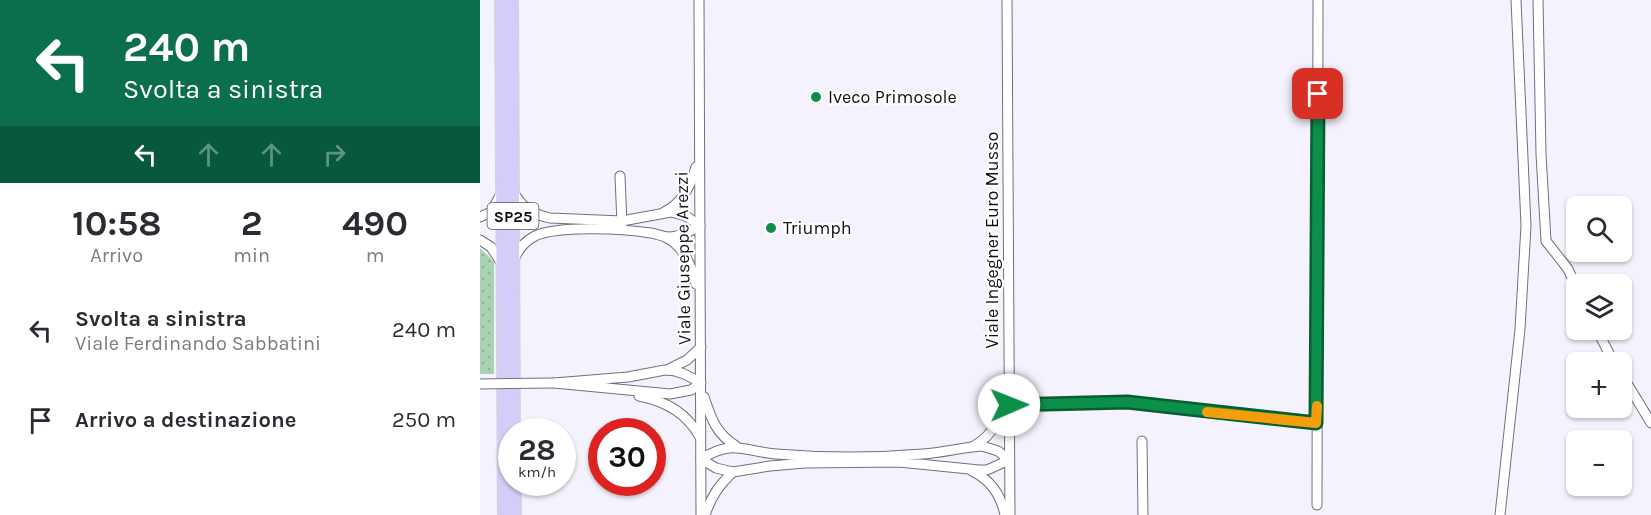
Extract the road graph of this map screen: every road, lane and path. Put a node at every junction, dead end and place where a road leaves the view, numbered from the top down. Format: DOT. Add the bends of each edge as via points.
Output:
graph roads {
  1 [pos="501,0"];
  2 [pos="512,0"];
  3 [pos="699,0"];
  4 [pos="1007,0"];
  5 [pos="1318,0"];
  6 [pos="1516,0"];
  7 [pos="1538,0"];
  8 [pos="699,156"];
  9 [pos="620,176"];
  10 [pos="508,190"];
  11 [pos="660,214"];
  12 [pos="480,217"];
  13 [pos="622,226"];
  14 [pos="700,226"];
  15 [pos="660,235"];
  16 [pos="480,240"];
  17 [pos="508,264"];
  18 [pos="1570,274"];
  19 [pos="700,301"];
  20 [pos="701,347"];
  21 [pos="1009,361"];
  22 [pos="665,370"];
  23 [pos="554,383"];
  24 [pos="480,384"];
  25 [pos="701,386"];
  26 [pos="596,388"];
  27 [pos="1632,392"];
  28 [pos="1009,405"];
  29 [pos="514,418"];
  30 [pos="1316,423"];
  31 [pos="1651,423"];
  32 [pos="701,440"];
  33 [pos="1142,441"];
  34 [pos="738,447"];
  35 [pos="972,447"];
  36 [pos="701,459"];
  37 [pos="1009,460"];
  38 [pos="967,469"];
  39 [pos="733,472"];
  40 [pos="515,496"];
  41 [pos="1317,505"];
  42 [pos="504,515"];
  43 [pos="515,515"];
  44 [pos="703,515"];
  45 [pos="1005,515"];
  46 [pos="1010,515"];
  47 [pos="1143,515"];
  48 [pos="1500,515"];
  1 -- 10 [label="main road, SP25"];
  2 -- 10 [label="main road, SP25"];
  3 -- 8 [label="street, Viale Giuseppe Arezzi"];
  4 -- 21 [label="street, Viale Ingegner Euro Musso"];
  5 -- 30 [label="street"];
  6 -- 48 [label="street" via="1526,226"];
  7 -- 18 [label="street" via="1546,241"];
  8 -- 11 [label="street" via="686,193"];
  8 -- 14 [label="street, Viale Giuseppe Arezzi"];
  9 -- 13 [label="street"];
  10 -- 12 [label="street" via="491,212"];
  10 -- 13 [label="street" via="539,216"];
  10 -- 17 [label="main road, SP25"];
  11 -- 13 [label="street"];
  11 -- 14 [label="street" via="679,213"];
  13 -- 15 [label="street"];
  13 -- 17 [label="street" via="543,234 524,244"];
  14 -- 15 [label="street" via="676,236"];
  14 -- 19 [label="street, Viale Giuseppe Arezzi"];
  15 -- 19 [label="street" via="677,246 691,264"];
  16 -- 17 [label="street"];
  17 -- 29 [label="main road, SP25"];
  17 -- 42 [label="main road, SP25"];
  19 -- 20 [label="street, Viale Giuseppe Arezzi"];
  20 -- 22 [label="street" via="687,360"];
  20 -- 25 [label="street, Viale Giuseppe Arezzi"];
  21 -- 28 [label="street, Viale Ingegner Euro Musso"];
  21 -- 35 [label="street" via="1002,412 989,435"];
  22 -- 23 [label="street"];
  22 -- 25 [label="street" via="686,374"];
  23 -- 24 [label="street, bridge"];
  23 -- 26 [label="street"];
  25 -- 26 [label="street" via="670,394"];
  25 -- 32 [label="street, Viale Giuseppe Arezzi"];
  25 -- 34 [label="street" via="712,421"];
  26 -- 32 [label="street" via="648,398 676,409 687,417"];
  27 -- 31 [label="street"];
  28 -- 30 [label="street" via="1127,402"];
  28 -- 37 [label="street, Viale Ingegner Euro Musso"];
  30 -- 41 [label="street"];
  32 -- 36 [label="street, Viale Giuseppe Arezzi"];
  33 -- 47 [label="street"];
  34 -- 35 [label="street" via="806,456 900,456"];
  34 -- 36 [label="street" via="719,449"];
  35 -- 37 [label="street" via="990,448"];
  36 -- 39 [label="street"];
  36 -- 44 [label="street, Viale Giuseppe Arezzi"];
  37 -- 38 [label="street" via="987,470"];
  37 -- 46 [label="street, Viale Ingegner Euro Musso"];
  38 -- 39 [label="street" via="899,462 770,466"];
  38 -- 45 [label="street" via="991,484"];
  39 -- 44 [label="street" via="713,494"];
  40 -- 43 [label="main road"];
}
